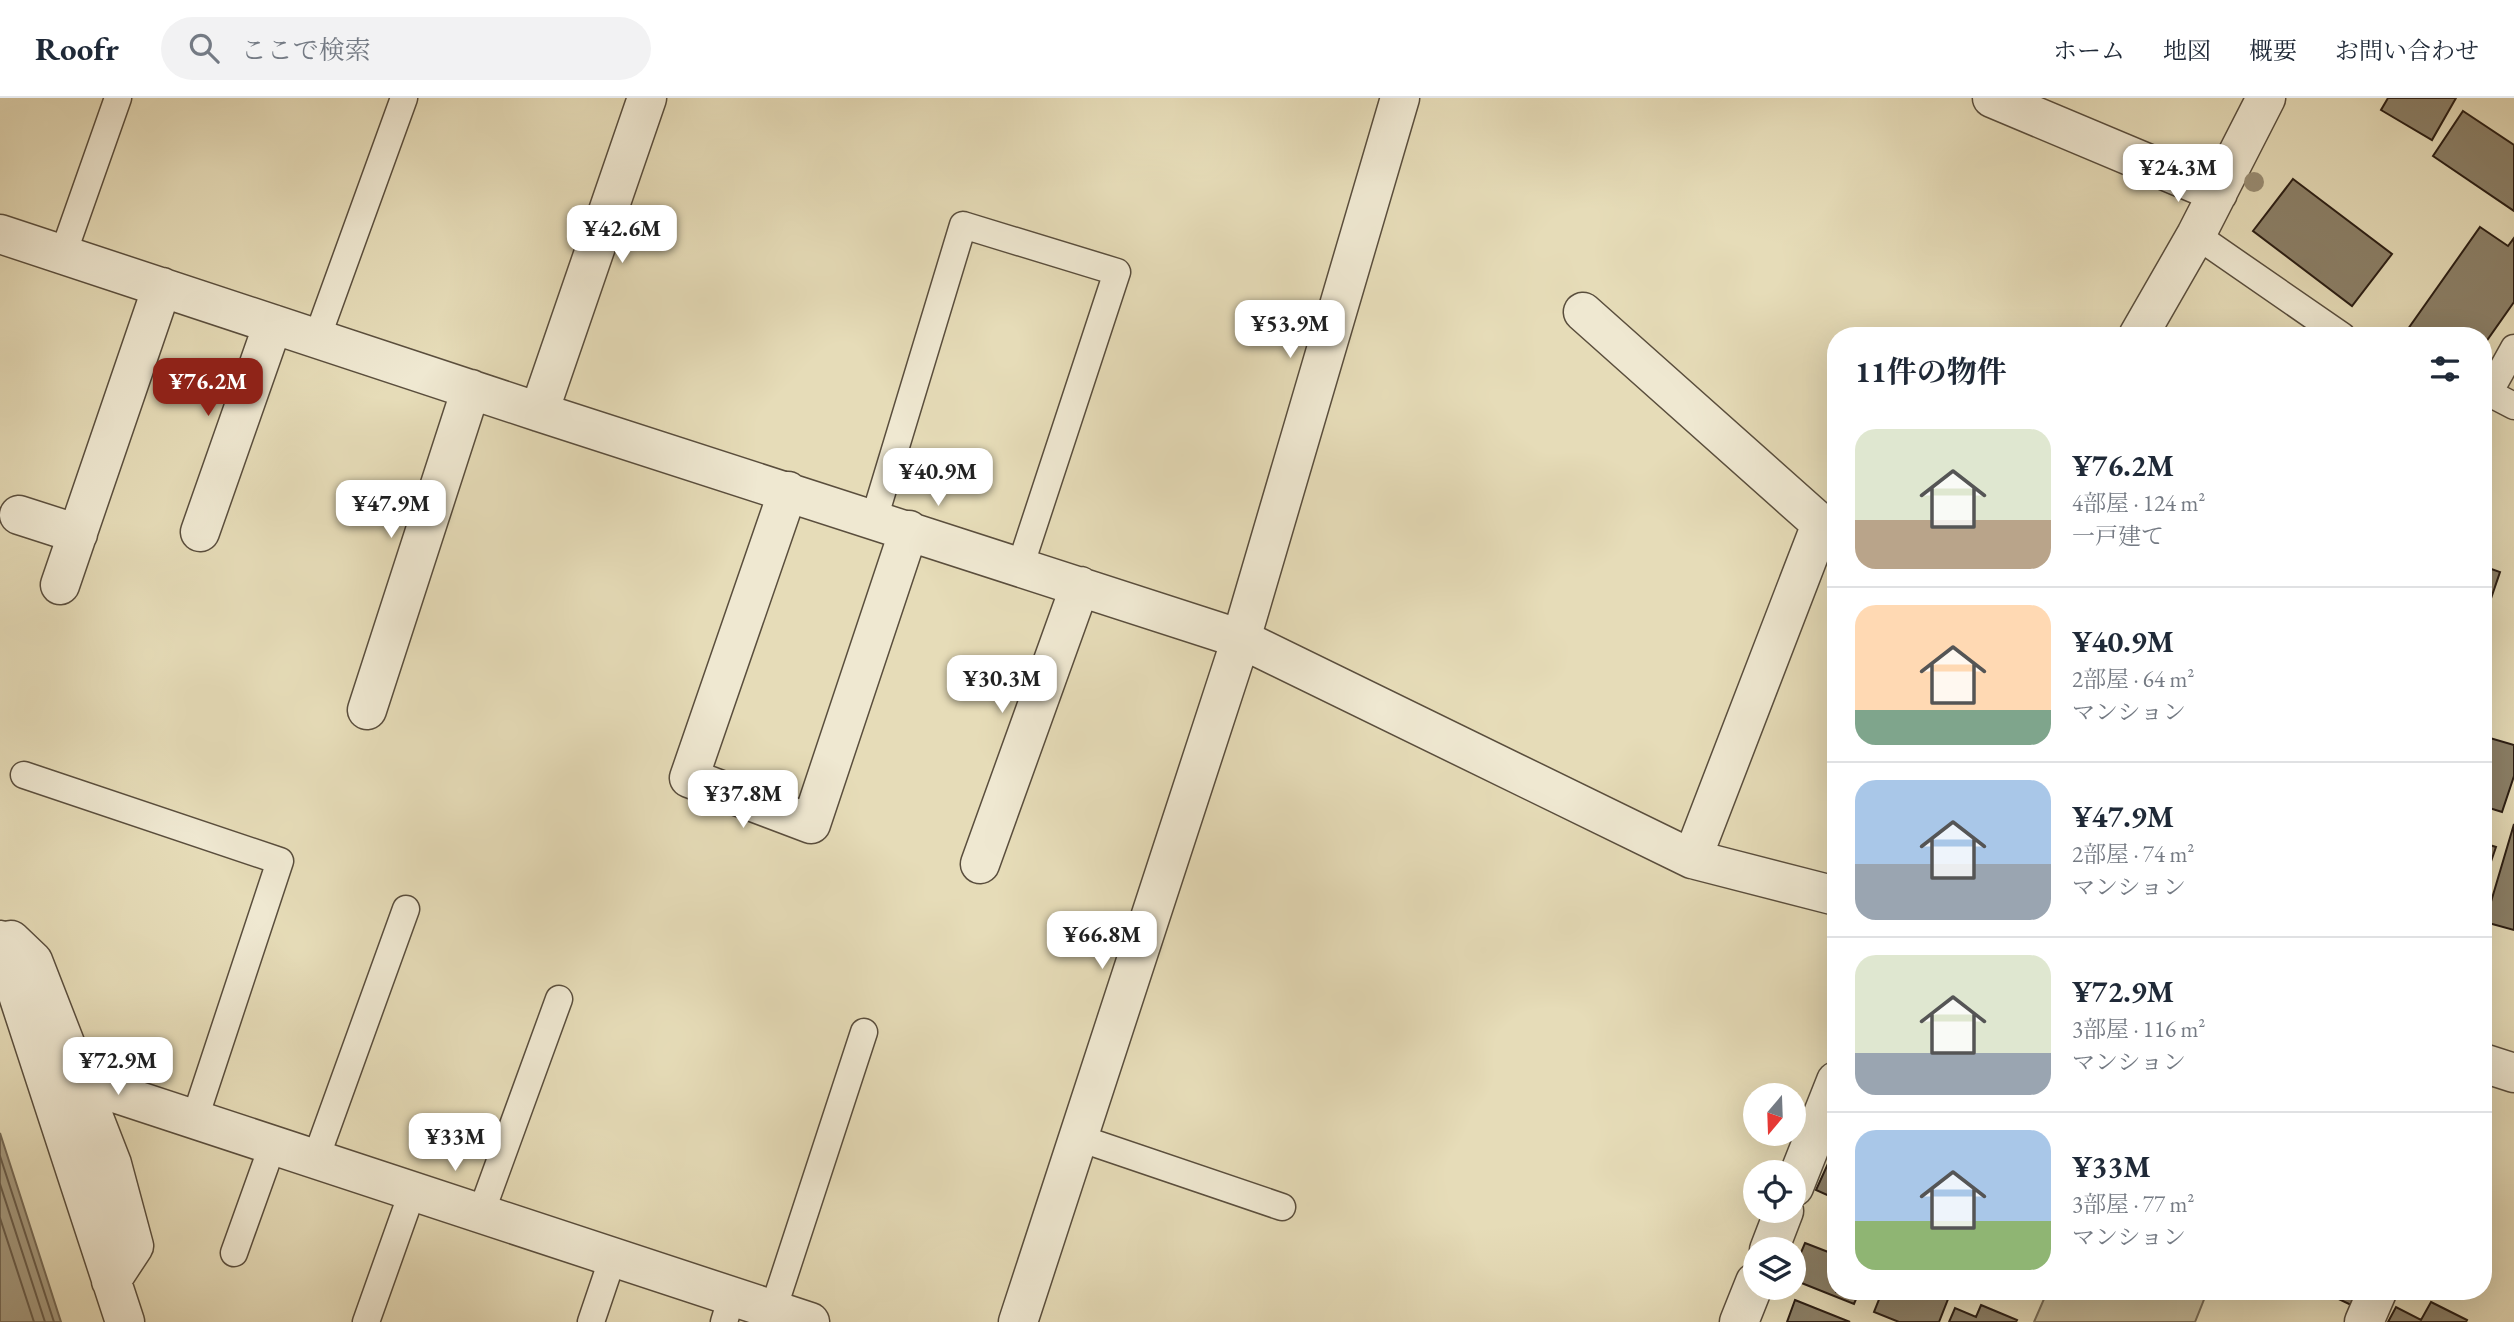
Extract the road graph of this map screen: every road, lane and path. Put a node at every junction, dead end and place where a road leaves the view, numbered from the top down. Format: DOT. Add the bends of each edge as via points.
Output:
graph roads {
  1 [pos="118,98"];
  2 [pos="404,98"];
  3 [pos="647,98"];
  4 [pos="1400,98"];
  5 [pos="1992,98"];
  6 [pos="2266,98"];
  7 [pos="2218,193"];
  8 [pos="0,233"];
  9 [pos="2196,235"];
  10 [pos="63,254"];
  11 [pos="162,287"];
  12 [pos="1583,312"];
  13 [pos="273,324"];
  14 [pos="2143,327"];
  15 [pos="2329,327"];
  16 [pos="317,338"];
  17 [pos="2514,348"];
  18 [pos="2492,385"];
  19 [pos="471,389"];
  20 [pos="2492,397"];
  21 [pos="2514,406"];
  22 [pos="539,412"];
  23 [pos="788,491"];
  24 [pos="19,515"];
  25 [pos="891,524"];
  26 [pos="200,532"];
  27 [pos="78,534"];
  28 [pos="1020,567"];
  29 [pos="60,586"];
  30 [pos="1080,586"];
  31 [pos="1241,639"];
  32 [pos="367,710"];
  33 [pos="24,775"];
  34 [pos="1692,859"];
  35 [pos="980,864"];
  36 [pos="1827,893"];
  37 [pos="406,909"];
  38 [pos="0,930"];
  39 [pos="0,940"];
  40 [pos="559,999"];
  41 [pos="864,1032"];
  42 [pos="2492,1066"];
  43 [pos="2514,1073"];
  44 [pos="81,1082"];
  45 [pos="1827,1104"];
  46 [pos="195,1118"];
  47 [pos="1079,1138"];
  48 [pos="273,1144"];
  49 [pos="316,1158"];
  50 [pos="1805,1160"];
  51 [pos="413,1190"];
  52 [pos="1282,1208"];
  53 [pos="481,1213"];
  54 [pos="234,1253"];
  55 [pos="613,1257"];
  56 [pos="111,1281"];
  57 [pos="1748,1300"];
  58 [pos="2374,1300"];
  59 [pos="728,1309"];
  60 [pos="773,1310"];
  61 [pos="125,1322"];
  62 [pos="366,1322"];
  63 [pos="591,1322"];
  64 [pos="810,1322"];
  65 [pos="1018,1322"];
  66 [pos="1739,1322"];
  67 [pos="2364,1322"];
  1 -- 10 [label="lane"];
  2 -- 16 [label="lane"];
  3 -- 22 [label="street"];
  4 -- 31 [label="street"];
  5 -- 7 [label="street"];
  6 -- 7 [label="street"];
  7 -- 9 [label="street"];
  8 -- 10 [label="street"];
  9 -- 14 [label="street"];
  9 -- 15 [label="lane"];
  10 -- 11 [label="street"];
  11 -- 13 [label="street"];
  11 -- 27 [label="street"];
  12 -- 34 [label="street" via="1821,524"];
  13 -- 16 [label="street"];
  13 -- 26 [label="street"];
  16 -- 19 [label="street"];
  17 -- 18 [label="lane"];
  19 -- 22 [label="street"];
  19 -- 32 [label="street"];
  20 -- 21 [label="lane"];
  22 -- 23 [label="street"];
  23 -- 25 [label="street"];
  23 -- 25 [label="street" via="689,778 811,824"];
  24 -- 27 [label="street"];
  25 -- 28 [label="street"];
  25 -- 28 [label="lane" via="963,225 1117,272"];
  27 -- 29 [label="street"];
  28 -- 30 [label="street"];
  30 -- 31 [label="street"];
  30 -- 35 [label="street"];
  31 -- 34 [label="street"];
  31 -- 47 [label="street"];
  33 -- 46 [label="lane" via="280,861"];
  34 -- 36 [label="street"];
  37 -- 49 [label="lane"];
  38 -- 44 [label="street" via="33,961"];
  39 -- 56 [label="street"];
  40 -- 53 [label="lane"];
  41 -- 60 [label="lane"];
  42 -- 43 [label="street"];
  44 -- 46 [label="street"];
  44 -- 56 [label="street" via="112,1164 134,1246"];
  45 -- 50 [label="street"];
  46 -- 48 [label="street"];
  47 -- 52 [label="lane"];
  47 -- 65 [label="street"];
  48 -- 49 [label="street"];
  48 -- 54 [label="lane"];
  49 -- 51 [label="street"];
  51 -- 53 [label="street"];
  51 -- 62 [label="lane"];
  53 -- 55 [label="street"];
  55 -- 59 [label="street"];
  55 -- 63 [label="lane"];
  56 -- 61 [label="street"];
  57 -- 66 [label="street"];
  58 -- 67 [label="street"];
  59 -- 60 [label="street"];
  60 -- 64 [label="street"];
}
